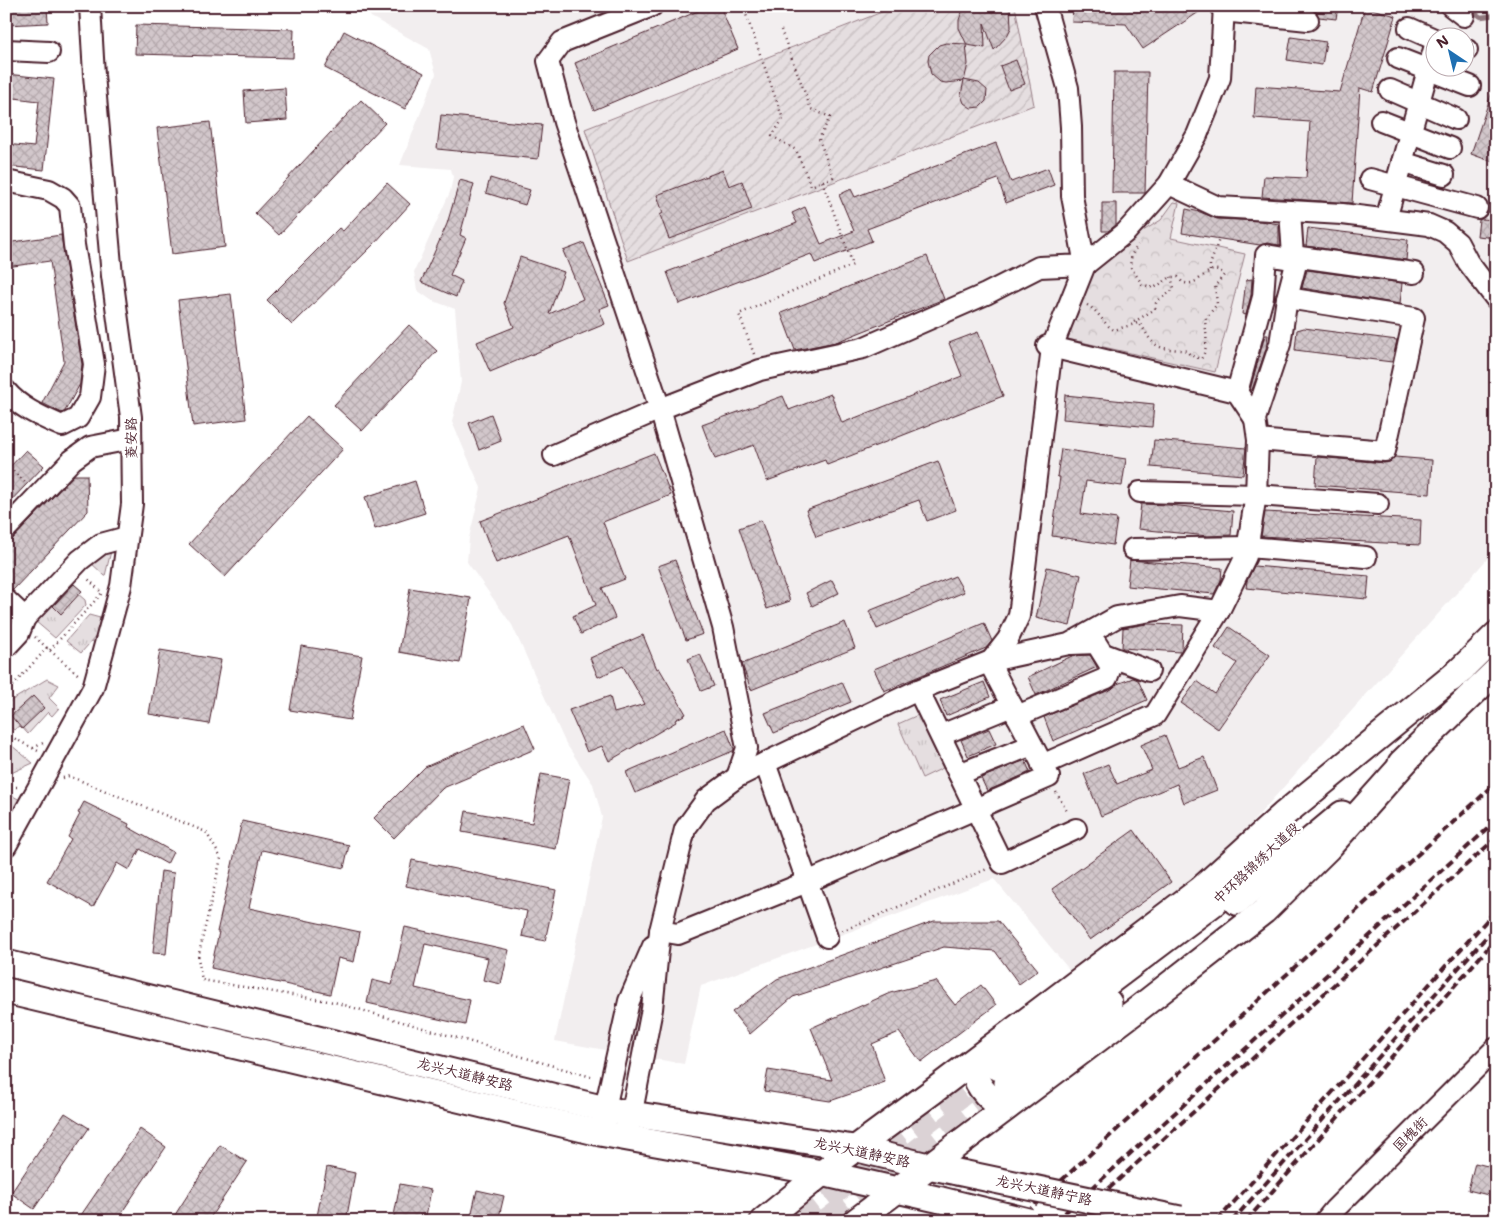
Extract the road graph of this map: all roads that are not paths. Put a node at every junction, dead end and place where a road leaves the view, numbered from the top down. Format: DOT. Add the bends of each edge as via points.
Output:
graph roads {
  1 [pos="90,6"];
  2 [pos="652,6"];
  3 [pos="1045,6"];
  4 [pos="1224,9"];
  5 [pos="1308,20"];
  6 [pos="1409,28"];
  7 [pos="1424,35"];
  8 [pos="6,50"];
  9 [pos="50,52"];
  10 [pos="1398,58"];
  11 [pos="1424,68"];
  12 [pos="1426,78"];
  13 [pos="1449,78"];
  14 [pos="1470,86"];
  15 [pos="1390,90"];
  16 [pos="1419,102"];
  17 [pos="1456,119"];
  18 [pos="1381,121"];
  19 [pos="1411,133"];
  20 [pos="1450,148"];
  21 [pos="1402,162"];
  22 [pos="1444,175"];
  23 [pos="1370,179"];
  24 [pos="6,182"];
  25 [pos="1170,184"];
  26 [pos="1395,187"];
  27 [pos="1477,208"];
  28 [pos="1290,211"];
  29 [pos="1386,219"];
  30 [pos="1295,258"];
  31 [pos="1085,265"];
  32 [pos="1414,273"];
  33 [pos="1287,298"];
  34 [pos="1496,299"];
  35 [pos="1050,347"];
  36 [pos="6,391"];
  37 [pos="1238,392"];
  38 [pos="660,409"];
  39 [pos="1255,419"];
  40 [pos="131,439"];
  41 [pos="1258,440"];
  42 [pos="554,455"];
  43 [pos="1140,492"];
  44 [pos="1256,495"];
  45 [pos="1378,504"];
  46 [pos="6,529"];
  47 [pos="127,537"];
  48 [pos="1248,547"];
  49 [pos="1133,549"];
  50 [pos="1366,557"];
  51 [pos="6,600"];
  52 [pos="1219,611"];
  53 [pos="25,618"];
  54 [pos="1496,635"];
  55 [pos="1069,644"];
  56 [pos="6,647"];
  57 [pos="1104,654"];
  58 [pos="990,661"];
  59 [pos="1125,662"];
  60 [pos="1150,671"];
  61 [pos="1496,671"];
  62 [pos="1107,678"];
  63 [pos="918,690"];
  64 [pos="1014,711"];
  65 [pos="941,735"];
  66 [pos="1032,745"];
  67 [pos="765,763"];
  68 [pos="1046,771"];
  69 [pos="960,774"];
  70 [pos="737,777"];
  71 [pos="976,809"];
  72 [pos="1076,829"];
  73 [pos="6,846"];
  74 [pos="807,882"];
  75 [pos="660,931"];
  76 [pos="827,937"];
  77 [pos="6,963"];
  78 [pos="6,991"];
  79 [pos="1496,1048"];
  80 [pos="997,1078"];
  81 [pos="605,1109"];
  82 [pos="632,1114"];
  83 [pos="600,1133"];
  84 [pos="627,1139"];
  85 [pos="854,1148"];
  86 [pos="928,1166"];
  87 [pos="822,1173"];
  88 [pos="897,1190"];
  89 [pos="1185,1220"];
  90 [pos="763,1221"];
  91 [pos="856,1221"];
  92 [pos="1028,1221"];
  93 [pos="1326,1221"];
  1 -- 40 [label="street, 菱安路" via="112,276 131,417"];
  2 -- 38 [label="street" via="562,42 548,60 564,122"];
  3 -- 31 [label="street" via="1068,88 1072,196"];
  4 -- 5 [label="street"];
  4 -- 25 [label="street" via="1220,78 1197,135"];
  6 -- 7 [label="street"];
  8 -- 9 [label="street"];
  10 -- 11 [label="street"];
  12 -- 16 [label="street"];
  13 -- 14 [label="street"];
  15 -- 16 [label="street"];
  16 -- 17 [label="street"];
  16 -- 19 [label="street"];
  18 -- 19 [label="street"];
  19 -- 20 [label="street"];
  19 -- 21 [label="street"];
  21 -- 22 [label="street"];
  21 -- 26 [label="street"];
  23 -- 26 [label="street"];
  24 -- 36 [label="street" via="49,190 70,206 94,364 90,397 78,418 62,426 13,400"];
  25 -- 28 [label="street" via="1218,206"];
  25 -- 31 [label="street" via="1126,232"];
  26 -- 27 [label="street"];
  26 -- 29 [label="street"];
  28 -- 29 [label="street"];
  28 -- 30 [label="street"];
  29 -- 34 [label="street" via="1428,225 1445,232 1458,243"];
  30 -- 32 [label="street"];
  30 -- 33 [label="street"];
  30 -- 37 [label="street" via="1266,255 1262,297"];
  31 -- 35 [label="street"];
  31 -- 38 [label="street" via="1039,267 864,348 760,370"];
  33 -- 39 [label="street" via="1280,344"];
  33 -- 41 [label="street" via="1414,318 1385,451"];
  35 -- 37 [label="street"];
  35 -- 58 [label="street" via="1019,616 1008,639"];
  37 -- 39 [label="street"];
  38 -- 42 [label="street"];
  38 -- 70 [label="street" via="723,627 735,682 747,748"];
  39 -- 41 [label="street"];
  40 -- 46 [label="street" via="90,447 72,460"];
  40 -- 47 [label="street, 菱安路" via="132,504"];
  41 -- 44 [label="street"];
  43 -- 44 [label="street"];
  44 -- 45 [label="street"];
  44 -- 48 [label="street"];
  47 -- 53 [label="street" via="101,544 74,566"];
  47 -- 73 [label="street, 菱安路" via="121,586 93,688"];
  48 -- 49 [label="street"];
  48 -- 50 [label="street"];
  48 -- 52 [label="street"];
  51 -- 53 [label="street"];
  52 -- 55 [label="street" via="1180,606 1117,617"];
  52 -- 68 [label="street" via="1155,715"];
  53 -- 56 [label="street" via="19,633"];
  54 -- 80 [label="main road, 中环路锦绣大道段" via="1214,902"];
  55 -- 57 [label="street" via="1096,643"];
  55 -- 58 [label="street"];
  57 -- 59 [label="street"];
  57 -- 62 [label="street" via="1111,666"];
  58 -- 63 [label="street"];
  58 -- 64 [label="street"];
  59 -- 60 [label="street"];
  59 -- 62 [label="street"];
  61 -- 80 [label="main road, 中环路锦绣大道段" via="1412,754 1249,893"];
  62 -- 64 [label="street"];
  63 -- 65 [label="street"];
  63 -- 67 [label="street"];
  64 -- 65 [label="street"];
  64 -- 66 [label="street"];
  65 -- 69 [label="street"];
  66 -- 68 [label="street"];
  66 -- 69 [label="street"];
  67 -- 70 [label="street"];
  67 -- 74 [label="street" via="782,791"];
  68 -- 71 [label="street"];
  69 -- 71 [label="street"];
  70 -- 75 [label="street" via="706,800 685,829"];
  71 -- 72 [label="street" via="1002,863"];
  71 -- 74 [label="street"];
  74 -- 75 [label="street" via="678,934"];
  74 -- 76 [label="street"];
  75 -- 81 [label="street" via="629,1002"];
  75 -- 82 [label="street" via="652,1008"];
  77 -- 81 [label="main road, 龙兴大道静安路"];
  78 -- 83 [label="main road, 龙兴大道静安路"];
  79 -- 93 [label="street, 国槐街"];
  80 -- 85 [label="main road"];
  80 -- 86 [label="main road"];
  81 -- 82 [label="main road, 龙兴大道静安路"];
  81 -- 83 [label="street"];
  82 -- 84 [label="street"];
  82 -- 85 [label="main road, 龙兴大道静安路"];
  83 -- 84 [label="main road, 龙兴大道静安路"];
  84 -- 87 [label="main road, 龙兴大道静安路"];
  85 -- 86 [label="main road, 龙兴大道静安路"];
  85 -- 87 [label="main road"];
  86 -- 88 [label="main road"];
  86 -- 89 [label="main road, 龙兴大道静宁路, bridge"];
  87 -- 88 [label="main road, 龙兴大道静安路"];
  87 -- 90 [label="main road"];
  88 -- 91 [label="main road"];
  88 -- 92 [label="main road, bridge"];
}
